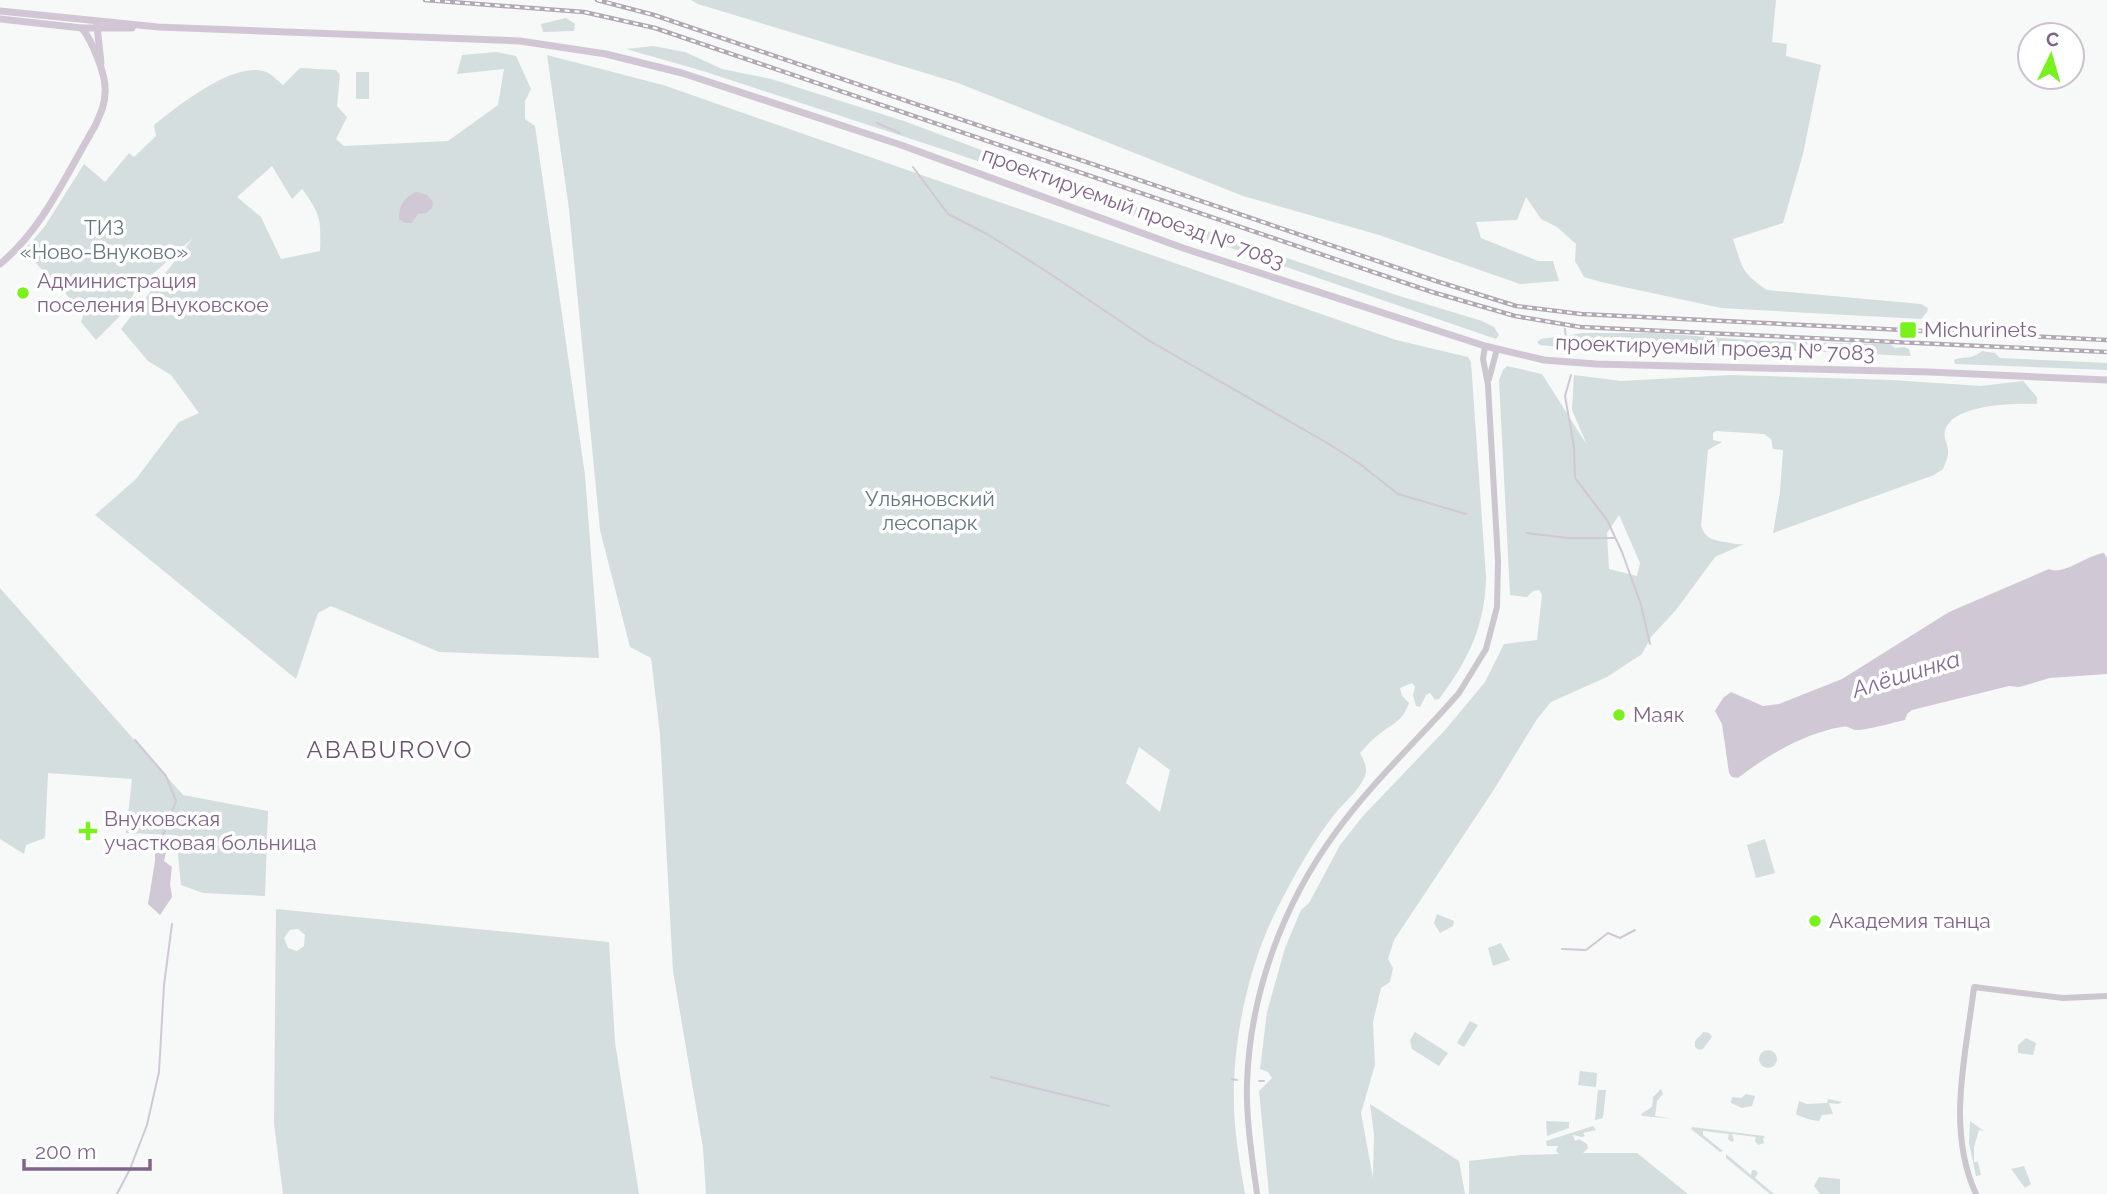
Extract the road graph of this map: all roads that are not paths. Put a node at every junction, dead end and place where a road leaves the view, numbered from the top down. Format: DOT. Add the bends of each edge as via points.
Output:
graph roads {
  1 [pos="0,11"];
  2 [pos="0,19"];
  3 [pos="91,28"];
  4 [pos="101,71"];
  5 [pos="0,264"];
  6 [pos="1485,346"];
  7 [pos="1497,349"];
  8 [pos="2107,380"];
  9 [pos="1488,385"];
  10 [pos="2107,996"];
  11 [pos="1257,1194"];
  12 [pos="1976,1194"];
  1 -- 3 [label="main road"];
  2 -- 3 [label="main road"];
  3 -- 4 [label="main road"];
  3 -- 4 [label="main road"];
  3 -- 6 [label="main road, проектируемый проезд № 7083" via="510,41 617,56 901,145 1183,248"];
  4 -- 5 [label="main road" via="105,95 95,126 32,233"];
  6 -- 7 [label="main road, проектируемый проезд № 7083"];
  6 -- 9 [label="street"];
  7 -- 8 [label="main road, проектируемый проезд № 7083" via="1568,362"];
  7 -- 9 [label="street"];
  9 -- 11 [label="street" via="1498,585 1491,635 1459,692 1336,831 1279,933 1259,997 1250,1055 1248,1114"];
  10 -- 12 [label="street" via="2063,998 1974,987 1959,1121 1963,1157"];
}
